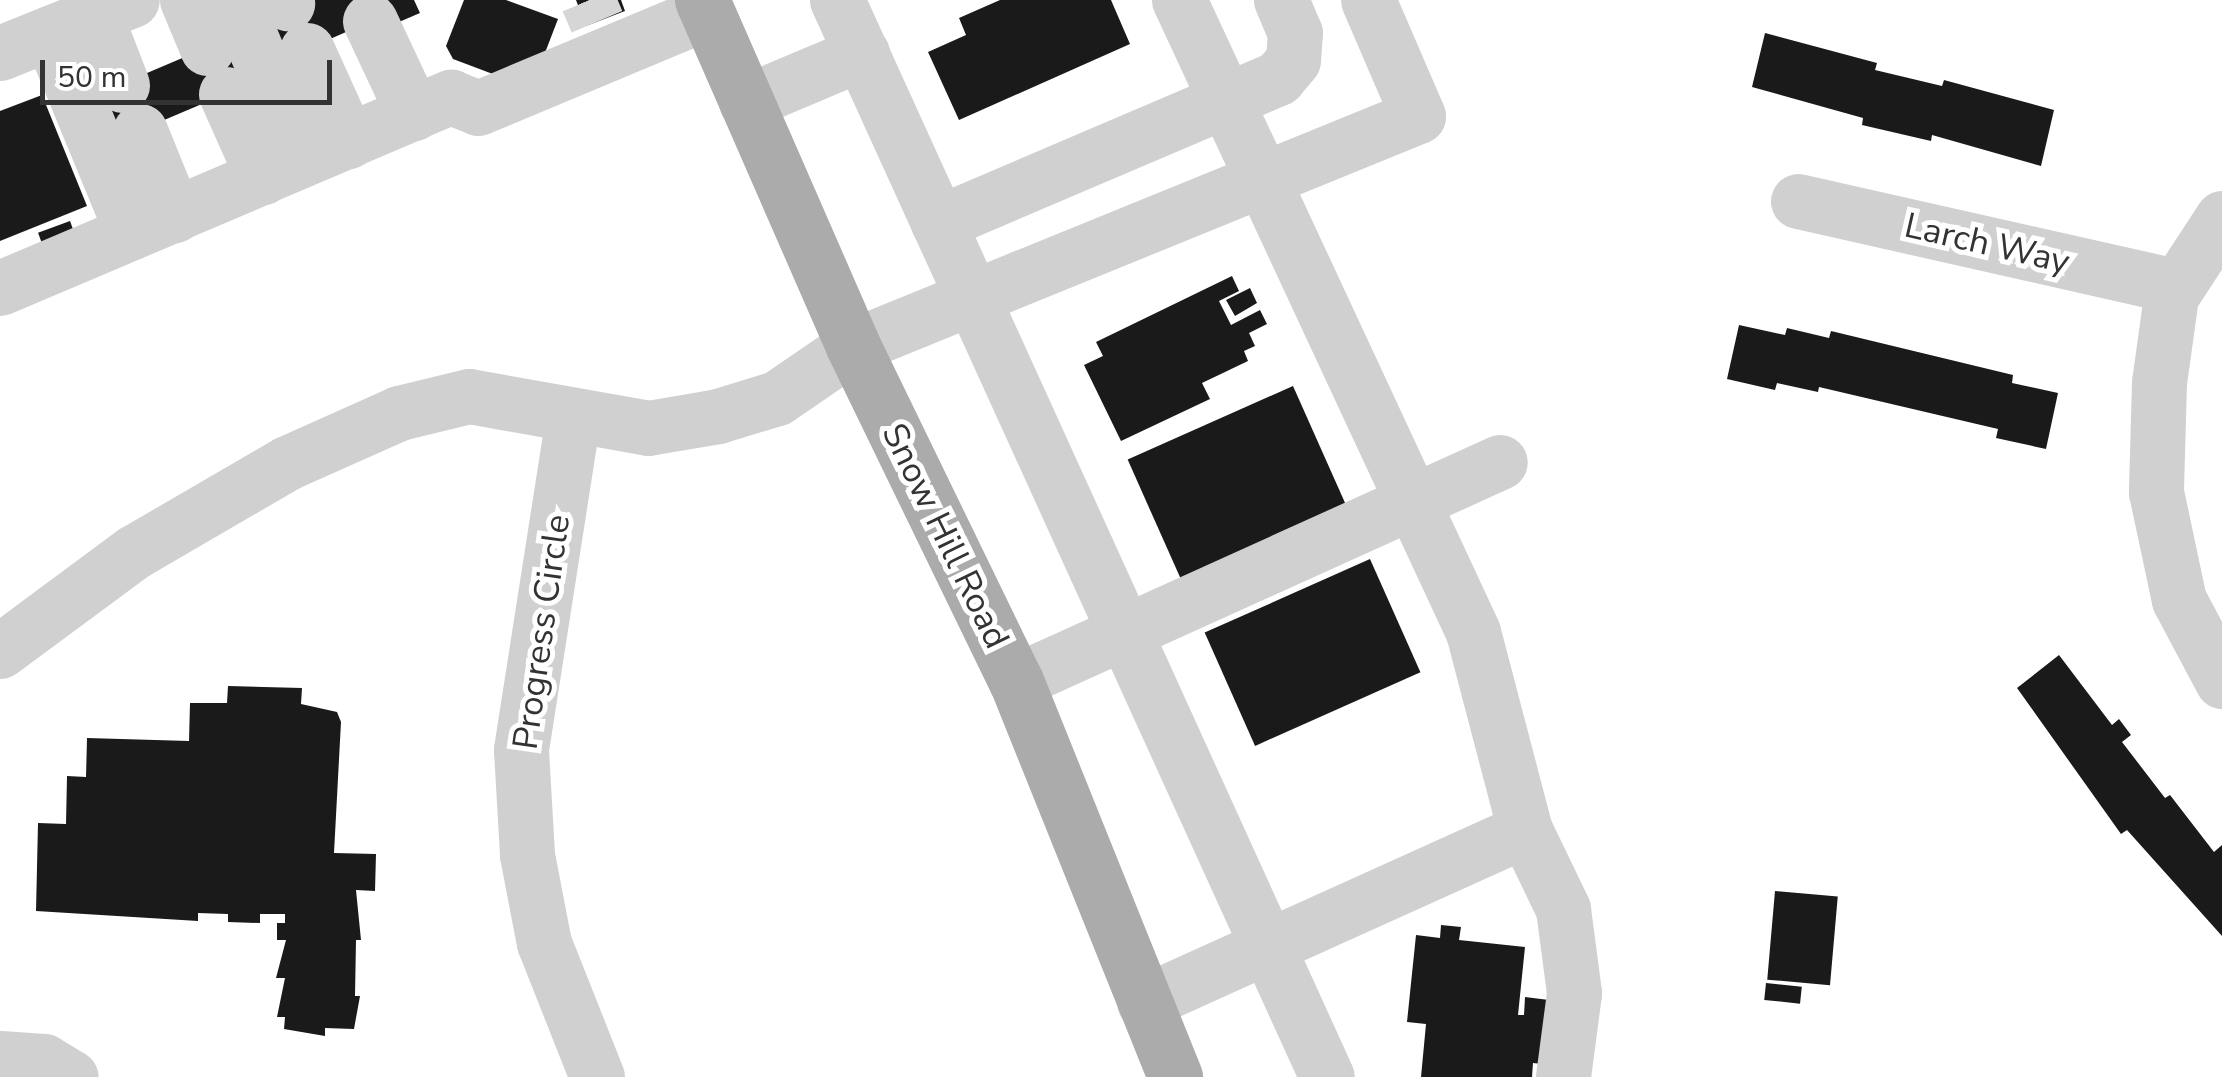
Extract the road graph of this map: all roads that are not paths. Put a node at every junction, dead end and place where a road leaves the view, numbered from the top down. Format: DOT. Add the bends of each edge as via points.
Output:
graph roads {
  1 [pos="1179,0"];
  2 [pos="1281,0"];
  3 [pos="1368,0"];
  4 [pos="704,6"];
  5 [pos="278,13"];
  6 [pos="92,16"];
  7 [pos="851,16"];
  8 [pos="370,21"];
  9 [pos="207,47"];
  10 [pos="0,52"];
  11 [pos="1224,100"];
  12 [pos="746,102"];
  13 [pos="413,113"];
  14 [pos="304,160"];
  15 [pos="1261,180"];
  16 [pos="1798,201"];
  17 [pos="2222,218"];
  18 [pos="938,223"];
  19 [pos="153,224"];
  20 [pos="2176,286"];
  21 [pos="0,288"];
  22 [pos="971,298"];
  23 [pos="853,346"];
  24 [pos="573,417"];
  25 [pos="1500,462"];
  26 [pos="1412,501"];
  27 [pos="1124,630"];
  28 [pos="0,651"];
  29 [pos="1016,681"];
  30 [pos="2222,681"];
  31 [pos="1525,830"];
  32 [pos="1267,946"];
  33 [pos="1144,1002"];
  34 [pos="0,1058"];
  35 [pos="71,1077"];
  36 [pos="597,1077"];
  37 [pos="1176,1077"];
  38 [pos="1326,1077"];
  39 [pos="1563,1077"];
  1 -- 11 [label="street"];
  2 -- 11 [label="street" via="1295,33 1293,60 1278,78"];
  3 -- 15 [label="street" via="1418,116"];
  4 -- 12 [label="main road, Snow Hill Road"];
  4 -- 13 [label="street" via="611,30 478,108 451,98"];
  5 -- 14 [label="street"];
  5 -- 14 [label="street"];
  6 -- 10 [label="street"];
  6 -- 19 [label="street"];
  6 -- 19 [label="street" via="131,108"];
  7 -- 12 [label="street"];
  7 -- 18 [label="street"];
  8 -- 13 [label="street"];
  9 -- 14 [label="street"];
  11 -- 15 [label="street"];
  11 -- 18 [label="street"];
  12 -- 23 [label="main road, Snow Hill Road"];
  13 -- 14 [label="street"];
  14 -- 19 [label="street"];
  15 -- 22 [label="street"];
  15 -- 26 [label="street"];
  16 -- 20 [label="street, Larch Way"];
  17 -- 20 [label="street"];
  18 -- 22 [label="street"];
  19 -- 21 [label="street"];
  20 -- 30 [label="street" via="2159,382 2156,492 2179,600"];
  22 -- 23 [label="street"];
  22 -- 27 [label="street"];
  23 -- 24 [label="street" via="778,398 718,416 648,428"];
  23 -- 29 [label="main road, Snow Hill Road"];
  24 -- 28 [label="street" via="495,397 440,401 399,413 287,463 134,552"];
  24 -- 36 [label="street, Progress Circle" via="521,750 528,856 544,943"];
  25 -- 26 [label="street"];
  26 -- 27 [label="street"];
  26 -- 31 [label="street" via="1473,632"];
  27 -- 29 [label="street"];
  27 -- 32 [label="street"];
  29 -- 33 [label="main road, Snow Hill Road"];
  31 -- 32 [label="street"];
  31 -- 39 [label="street" via="1563,908 1574,993"];
  32 -- 33 [label="street"];
  32 -- 38 [label="street"];
  33 -- 37 [label="main road, Snow Hill Road"];
  34 -- 35 [label="street" via="44,1061"];
}
